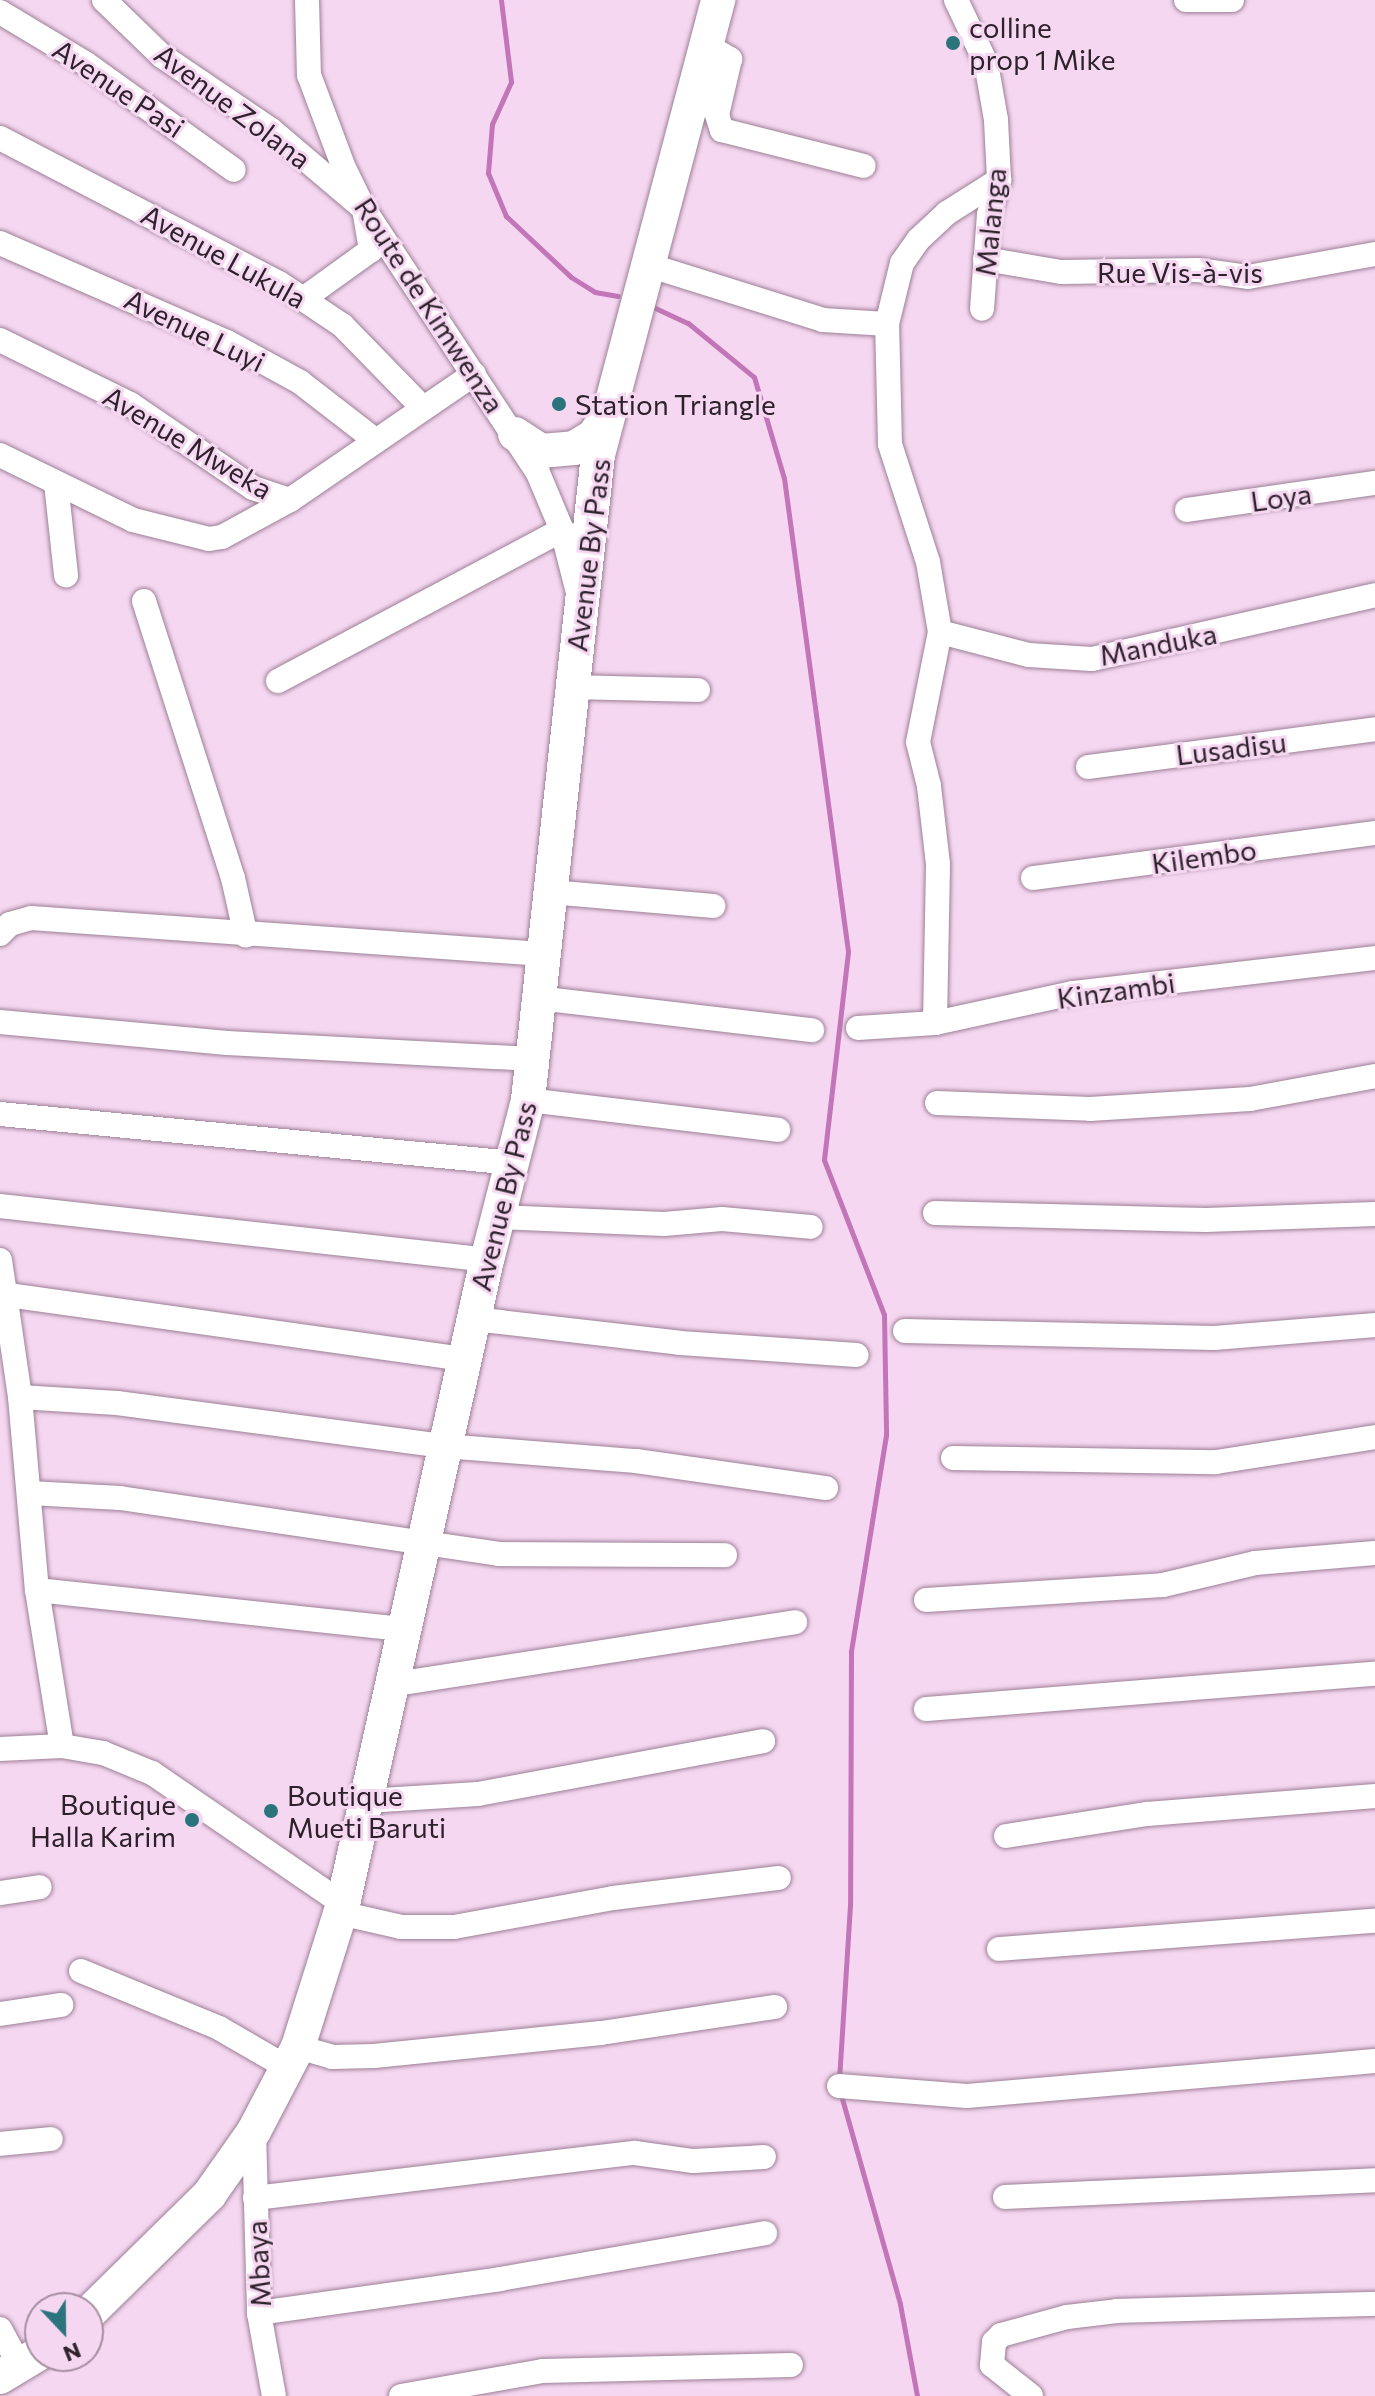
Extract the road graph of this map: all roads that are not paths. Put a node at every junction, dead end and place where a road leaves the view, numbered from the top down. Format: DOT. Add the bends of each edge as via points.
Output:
graph roads {
  1 [pos="104,0"];
  2 [pos="718,0"];
  3 [pos="956,0"];
  4 [pos="1186,0"];
  5 [pos="1232,0"];
  6 [pos="306,9"];
  7 [pos="6,14"];
  8 [pos="708,46"];
  9 [pos="0,138"];
  10 [pos="864,166"];
  11 [pos="234,170"];
  12 [pos="999,180"];
  13 [pos="364,209"];
  14 [pos="0,243"];
  15 [pos="1375,254"];
  16 [pos="985,259"];
  17 [pos="648,265"];
  18 [pos="303,299"];
  19 [pos="982,309"];
  20 [pos="887,324"];
  21 [pos="0,340"];
  22 [pos="474,374"];
  23 [pos="423,408"];
  24 [pos="611,408"];
  25 [pos="515,434"];
  26 [pos="376,441"];
  27 [pos="0,455"];
  28 [pos="56,483"];
  29 [pos="1375,483"];
  30 [pos="290,500"];
  31 [pos="1187,510"];
  32 [pos="562,530"];
  33 [pos="66,575"];
  34 [pos="1375,595"];
  35 [pos="144,601"];
  36 [pos="580,603"];
  37 [pos="940,632"];
  38 [pos="278,681"];
  39 [pos="572,687"];
  40 [pos="698,690"];
  41 [pos="1375,729"];
  42 [pos="1088,767"];
  43 [pos="1375,833"];
  44 [pos="1033,878"];
  45 [pos="550,892"];
  46 [pos="713,906"];
  47 [pos="0,934"];
  48 [pos="246,936"];
  49 [pos="543,954"];
  50 [pos="1375,958"];
  51 [pos="538,998"];
  52 [pos="0,1022"];
  53 [pos="935,1023"];
  54 [pos="858,1028"];
  55 [pos="812,1030"];
  56 [pos="533,1059"];
  57 [pos="1375,1076"];
  58 [pos="528,1100"];
  59 [pos="937,1103"];
  60 [pos="0,1114"];
  61 [pos="778,1130"];
  62 [pos="514,1163"];
  63 [pos="0,1206"];
  64 [pos="935,1213"];
  65 [pos="1375,1214"];
  66 [pos="498,1217"];
  67 [pos="811,1227"];
  68 [pos="0,1260"];
  69 [pos="487,1260"];
  70 [pos="8,1295"];
  71 [pos="474,1319"];
  72 [pos="1375,1325"];
  73 [pos="905,1331"];
  74 [pos="857,1355"];
  75 [pos="465,1359"];
  76 [pos="20,1397"];
  77 [pos="1375,1437"];
  78 [pos="444,1446"];
  79 [pos="953,1458"];
  80 [pos="826,1488"];
  81 [pos="30,1493"];
  82 [pos="424,1543"];
  83 [pos="1375,1553"];
  84 [pos="725,1555"];
  85 [pos="37,1590"];
  86 [pos="926,1600"];
  87 [pos="795,1622"];
  88 [pos="404,1629"];
  89 [pos="1375,1674"];
  90 [pos="389,1685"];
  91 [pos="926,1709"];
  92 [pos="763,1741"];
  93 [pos="62,1746"];
  94 [pos="0,1749"];
  95 [pos="1375,1796"];
  96 [pos="366,1801"];
  97 [pos="1006,1836"];
  98 [pos="779,1878"];
  99 [pos="40,1887"];
  100 [pos="0,1893"];
  101 [pos="341,1908"];
  102 [pos="1375,1921"];
  103 [pos="999,1949"];
  104 [pos="81,1971"];
  105 [pos="61,2005"];
  106 [pos="775,2007"];
  107 [pos="0,2014"];
  108 [pos="293,2057"];
  109 [pos="1375,2061"];
  110 [pos="839,2086"];
  111 [pos="254,2131"];
  112 [pos="51,2139"];
  113 [pos="0,2144"];
  114 [pos="764,2157"];
  115 [pos="1375,2180"];
  116 [pos="1005,2197"];
  117 [pos="255,2198"];
  118 [pos="765,2233"];
  119 [pos="104,2298"];
  120 [pos="1375,2304"];
  121 [pos="259,2313"];
  122 [pos="0,2329"];
  123 [pos="20,2365"];
  124 [pos="791,2365"];
  125 [pos="486,2388"];
  126 [pos="274,2396"];
  127 [pos="401,2396"];
  128 [pos="1031,2396"];
  1 -- 13 [label="street, Avenue Zolana" via="162,56 270,129"];
  2 -- 8 [label="highway, Avenue By Pass"];
  3 -- 12 [label="street, Malanga" via="986,63"];
  4 -- 5 [label="street"];
  6 -- 13 [label="street, Route de Kimwenza" via="309,75"];
  7 -- 11 [label="street, Avenue Pasi" via="85,63"];
  8 -- 10 [label="street" via="730,59 717,115 722,130"];
  8 -- 17 [label="highway, Avenue By Pass"];
  9 -- 18 [label="street, Avenue Lukula"];
  12 -- 16 [label="street, Malanga"];
  12 -- 20 [label="street" via="947,213 918,240 902,263"];
  13 -- 18 [label="street" via="371,250"];
  13 -- 22 [label="street, Route de Kimwenza"];
  14 -- 26 [label="street, Avenue Luyi" via="227,342 300,382"];
  15 -- 16 [label="street, Rue Vis-à-vis" via="1248,277 1198,270 1061,272"];
  16 -- 19 [label="street, Malanga"];
  17 -- 20 [label="street" via="823,320"];
  17 -- 24 [label="highway, Avenue By Pass"];
  18 -- 23 [label="street, Avenue Lukula" via="342,325"];
  20 -- 37 [label="street" via="890,444 936,593"];
  21 -- 30 [label="street, Avenue Mweka" via="130,404 253,488"];
  22 -- 23 [label="street"];
  22 -- 25 [label="street, Route de Kimwenza"];
  23 -- 26 [label="street"];
  24 -- 25 [label="highway" via="594,436 574,448 541,451"];
  24 -- 36 [label="highway, Avenue By Pass" via="598,455"];
  25 -- 32 [label="street, Route de Kimwenza"];
  26 -- 30 [label="street"];
  27 -- 28 [label="street"];
  28 -- 30 [label="street" via="133,520 209,539"];
  28 -- 33 [label="street"];
  29 -- 31 [label="street, Loya"];
  32 -- 36 [label="street, Route de Kimwenza"];
  32 -- 38 [label="street"];
  34 -- 37 [label="street, Manduka" via="1092,659 1029,655"];
  35 -- 48 [label="street" via="233,878"];
  36 -- 39 [label="highway, Avenue By Pass"];
  37 -- 53 [label="street" via="918,742 938,864"];
  39 -- 40 [label="street"];
  39 -- 45 [label="highway, Avenue By Pass"];
  41 -- 42 [label="street, Lusadisu"];
  43 -- 44 [label="street, Kilembo"];
  45 -- 46 [label="street"];
  45 -- 49 [label="highway, Avenue By Pass"];
  47 -- 48 [label="street" via="10,924 31,918"];
  48 -- 49 [label="street"];
  49 -- 51 [label="highway, Avenue By Pass"];
  50 -- 53 [label="street, Kinzambi" via="1073,993"];
  51 -- 55 [label="street"];
  51 -- 56 [label="highway, Avenue By Pass"];
  52 -- 56 [label="street" via="227,1043"];
  53 -- 54 [label="street, Kinzambi"];
  56 -- 58 [label="highway, Avenue By Pass"];
  57 -- 59 [label="street" via="1250,1099 1090,1109"];
  58 -- 61 [label="street"];
  58 -- 62 [label="highway, Avenue By Pass"];
  60 -- 62 [label="street"];
  62 -- 66 [label="highway, Avenue By Pass"];
  63 -- 69 [label="street"];
  64 -- 65 [label="street" via="1192,1220"];
  66 -- 67 [label="street" via="664,1224 722,1219"];
  66 -- 69 [label="highway, Avenue By Pass"];
  68 -- 70 [label="street"];
  69 -- 71 [label="highway, Avenue By Pass"];
  70 -- 75 [label="street"];
  70 -- 76 [label="street"];
  71 -- 74 [label="street" via="680,1343"];
  71 -- 75 [label="highway, Avenue By Pass"];
  72 -- 73 [label="street" via="1214,1338"];
  75 -- 78 [label="highway, Avenue By Pass"];
  76 -- 78 [label="street" via="117,1403"];
  76 -- 81 [label="street"];
  77 -- 79 [label="street" via="1216,1462"];
  78 -- 80 [label="street" via="636,1461"];
  78 -- 82 [label="highway, Avenue By Pass"];
  81 -- 82 [label="street" via="120,1498"];
  81 -- 85 [label="street"];
  82 -- 84 [label="street" via="499,1554"];
  82 -- 88 [label="highway, Avenue By Pass"];
  83 -- 86 [label="street" via="1255,1563 1163,1585"];
  85 -- 88 [label="street"];
  85 -- 93 [label="street"];
  87 -- 90 [label="street"];
  88 -- 90 [label="highway, Avenue By Pass"];
  89 -- 91 [label="street"];
  90 -- 96 [label="highway, Avenue By Pass"];
  92 -- 96 [label="street" via="478,1794"];
  93 -- 94 [label="street"];
  93 -- 101 [label="street" via="103,1753 152,1773"];
  95 -- 97 [label="street" via="1147,1814"];
  96 -- 101 [label="highway, Avenue By Pass"];
  98 -- 101 [label="street" via="613,1898 454,1927 401,1927"];
  99 -- 100 [label="street"];
  101 -- 108 [label="highway, Avenue By Pass"];
  102 -- 103 [label="street"];
  104 -- 108 [label="street"];
  105 -- 107 [label="street"];
  106 -- 108 [label="street" via="601,2033 374,2056"];
  108 -- 111 [label="highway, Avenue By Pass"];
  109 -- 110 [label="street" via="967,2096"];
  111 -- 117 [label="street, Mbaya"];
  111 -- 119 [label="highway, Avenue By Pass" via="209,2195"];
  112 -- 113 [label="street"];
  114 -- 117 [label="street" via="693,2161 635,2153"];
  115 -- 116 [label="street"];
  117 -- 121 [label="street, Mbaya"];
  118 -- 121 [label="street" via="500,2279"];
  120 -- 128 [label="street" via="1117,2311 1017,2329 994,2342 992,2365"];
  121 -- 126 [label="street, Mbaya"];
  122 -- 123 [label="street"];
  124 -- 125 [label="street" via="543,2371"];
  125 -- 127 [label="street"];
}
